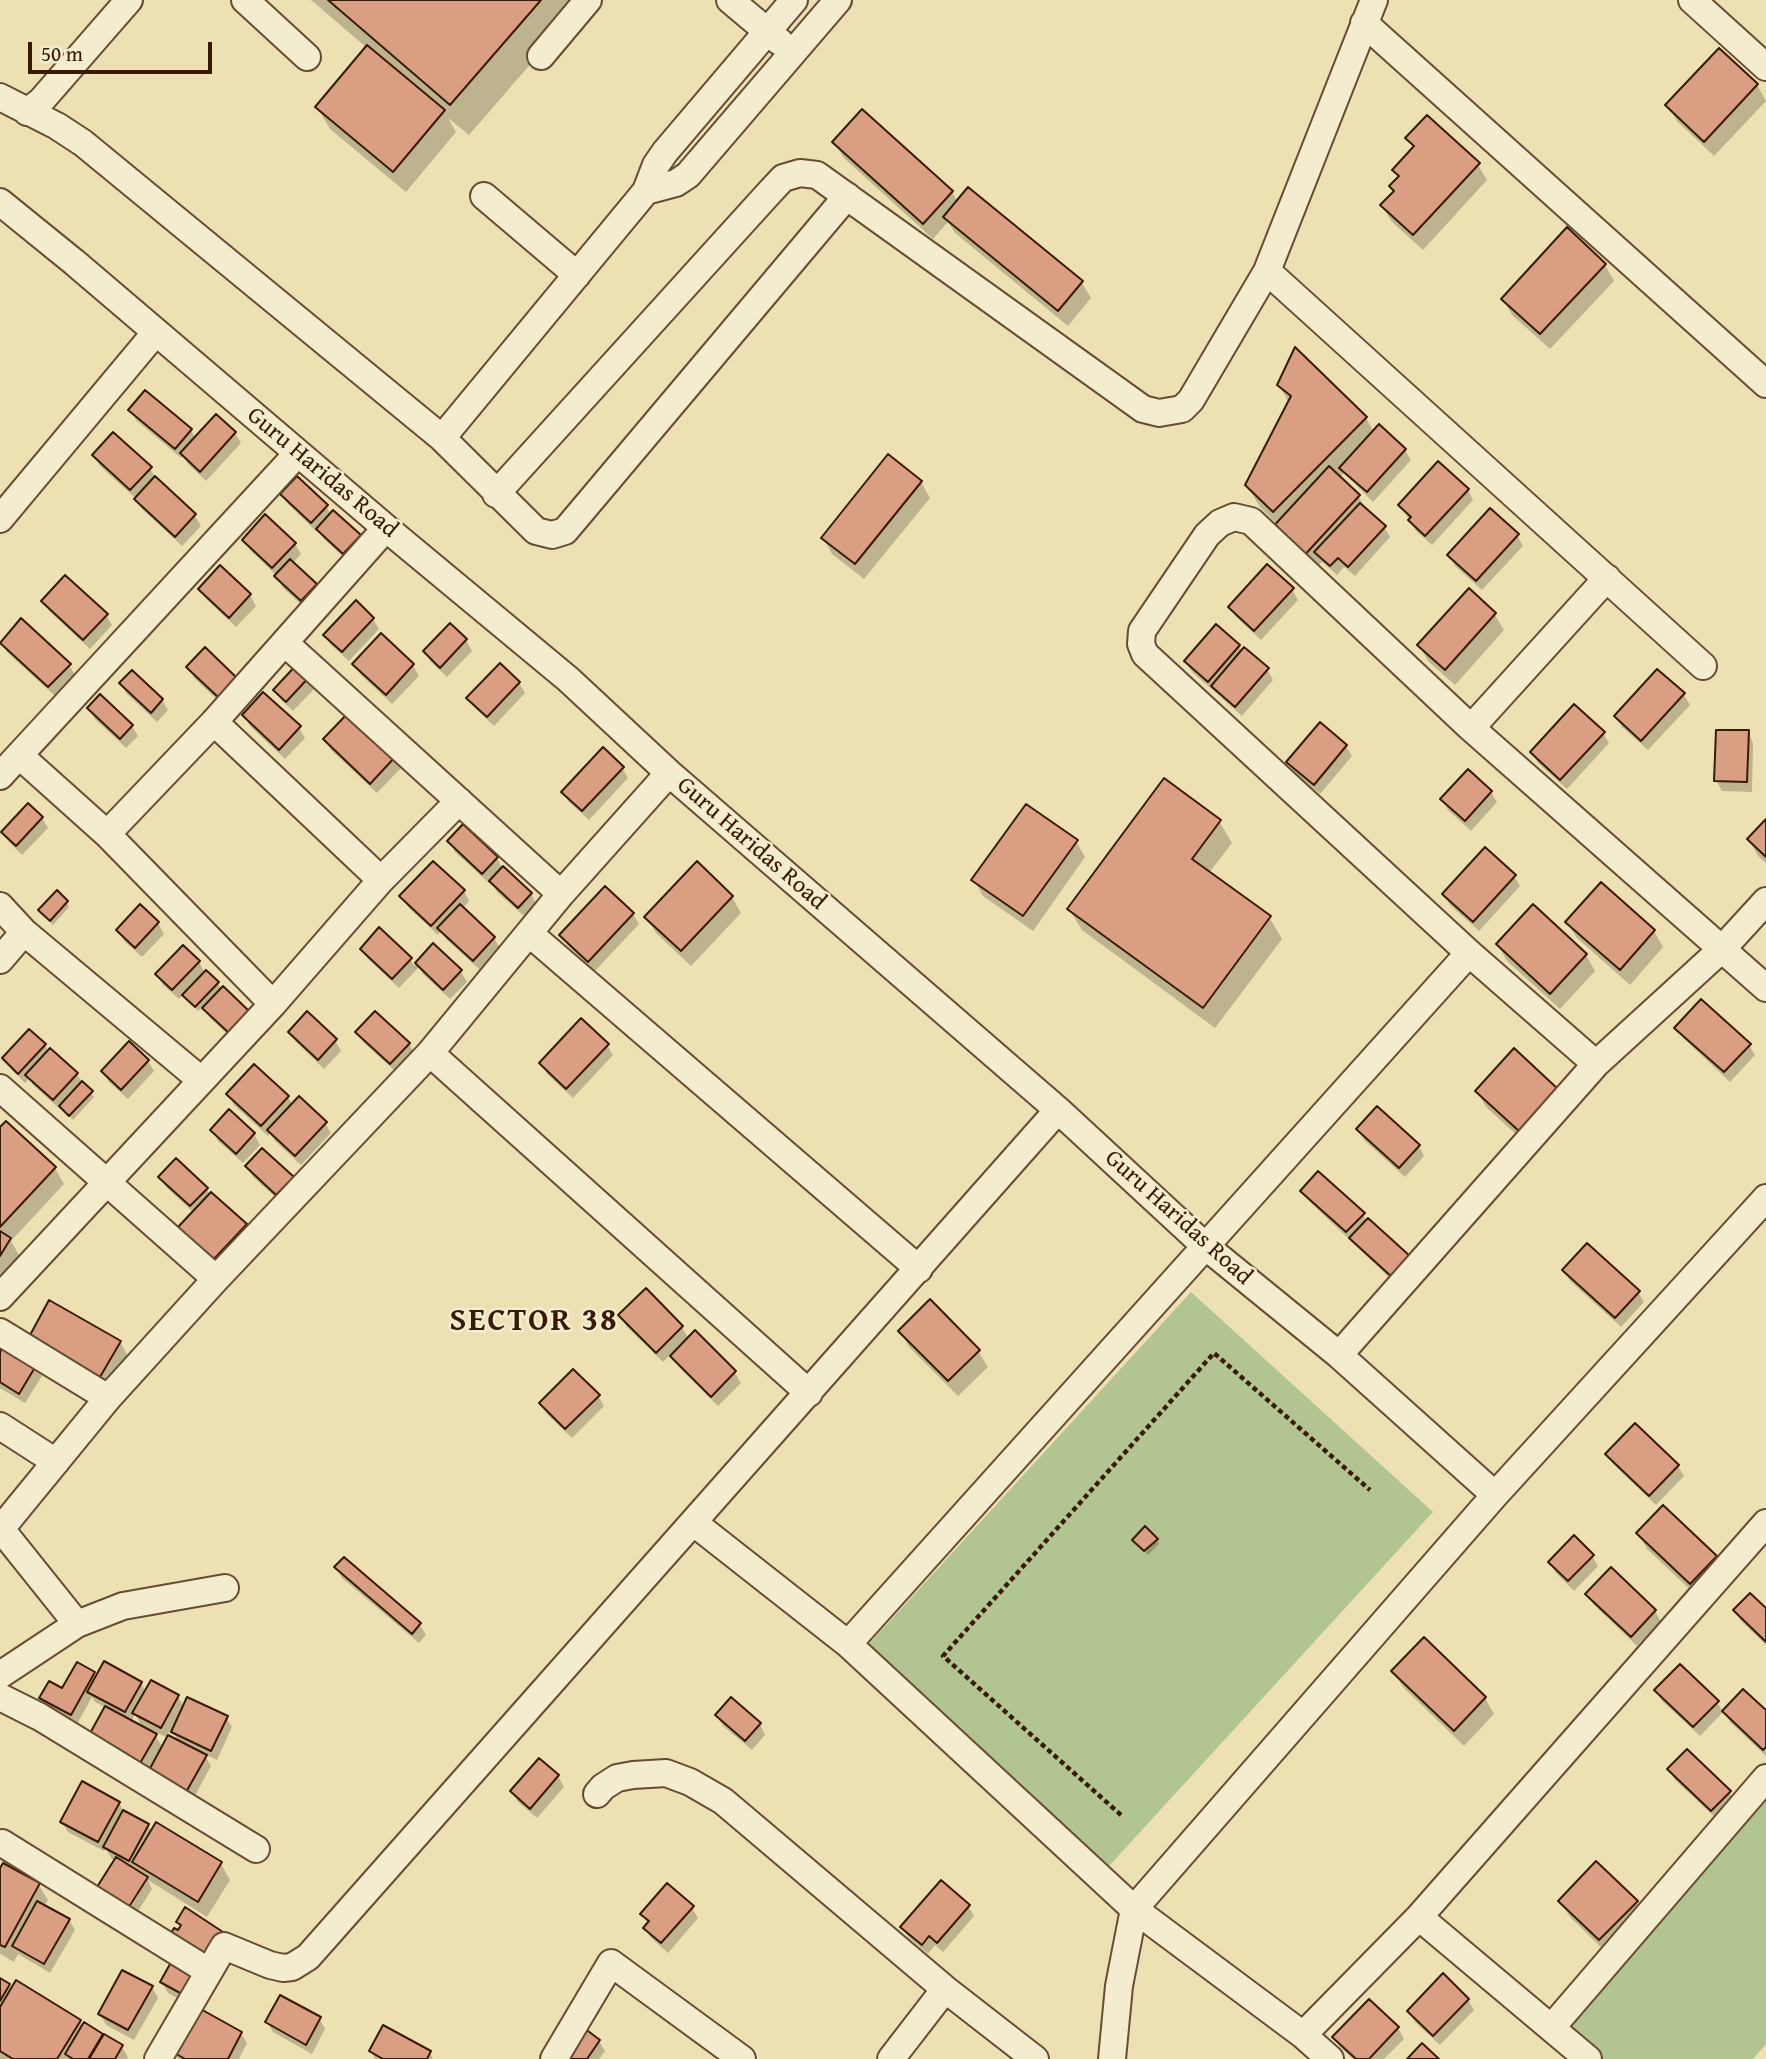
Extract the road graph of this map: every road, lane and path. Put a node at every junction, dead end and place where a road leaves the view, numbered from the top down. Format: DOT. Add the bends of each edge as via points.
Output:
graph roads {
  1 [pos="129,0"];
  2 [pos="245,0"];
  3 [pos="588,0"];
  4 [pos="730,0"];
  5 [pos="794,0"];
  6 [pos="838,0"];
  7 [pos="1692,0"];
  8 [pos="1369,11"];
  9 [pos="767,32"];
  10 [pos="792,51"];
  11 [pos="541,56"];
  12 [pos="307,57"];
  13 [pos="1766,67"];
  14 [pos="0,97"];
  15 [pos="27,112"];
  16 [pos="646,191"];
  17 [pos="484,196"];
  18 [pos="847,196"];
  19 [pos="0,202"];
  20 [pos="1267,271"];
  21 [pos="577,275"];
  22 [pos="156,332"];
  23 [pos="1766,384"];
  24 [pos="442,438"];
  25 [pos="298,453"];
  26 [pos="496,494"];
  27 [pos="0,519"];
  28 [pos="386,528"];
  29 [pos="1607,578"];
  30 [pos="285,643"];
  31 [pos="1703,666"];
  32 [pos="214,722"];
  33 [pos="1471,728"];
  34 [pos="20,756"];
  35 [pos="669,773"];
  36 [pos="0,776"];
  37 [pos="458,801"];
  38 [pos="107,834"];
  39 [pos="381,880"];
  40 [pos="561,894"];
  41 [pos="1766,901"];
  42 [pos="0,906"];
  43 [pos="24,932"];
  44 [pos="530,934"];
  45 [pos="1723,948"];
  46 [pos="1469,953"];
  47 [pos="0,960"];
  48 [pos="1766,988"];
  49 [pos="273,1004"];
  50 [pos="430,1053"];
  51 [pos="1596,1065"];
  52 [pos="201,1080"];
  53 [pos="0,1088"];
  54 [pos="1058,1110"];
  55 [pos="107,1183"];
  56 [pos="1766,1198"];
  57 [pos="1204,1245"];
  58 [pos="919,1269"];
  59 [pos="216,1279"];
  60 [pos="0,1297"];
  61 [pos="0,1332"];
  62 [pos="1339,1355"];
  63 [pos="809,1393"];
  64 [pos="108,1398"];
  65 [pos="0,1426"];
  66 [pos="56,1462"];
  67 [pos="1370,1490"];
  68 [pos="1495,1495"];
  69 [pos="694,1522"];
  70 [pos="1766,1523"];
  71 [pos="1,1529"];
  72 [pos="225,1588"];
  73 [pos="77,1623"];
  74 [pos="848,1644"];
  75 [pos="0,1675"];
  76 [pos="0,1697"];
  77 [pos="1766,1778"];
  78 [pos="597,1794"];
  79 [pos="1121,1815"];
  80 [pos="2,1843"];
  81 [pos="256,1849"];
  82 [pos="1134,1909"];
  83 [pos="1419,1917"];
  84 [pos="208,1971"];
  85 [pos="945,1989"];
  86 [pos="1552,2027"];
  87 [pos="1303,2035"];
  88 [pos="158,2059"];
  89 [pos="554,2059"];
  90 [pos="742,2059"];
  91 [pos="891,2059"];
  92 [pos="1035,2059"];
  93 [pos="1112,2059"];
  94 [pos="1330,2059"];
  95 [pos="1588,2059"];
  1 -- 15 [label="street"];
  2 -- 12 [label="street"];
  3 -- 11 [label="street"];
  4 -- 9 [label="street"];
  5 -- 9 [label="street"];
  6 -- 10 [label="street"];
  7 -- 13 [label="street"];
  8 -- 20 [label="street"];
  8 -- 23 [label="street"];
  9 -- 10 [label="street"];
  9 -- 16 [label="street" via="665,152"];
  10 -- 16 [label="street" via="688,174 676,183"];
  14 -- 15 [label="street"];
  15 -- 24 [label="street" via="83,143"];
  16 -- 21 [label="street"];
  17 -- 21 [label="street"];
  18 -- 20 [label="street" via="1143,409 1159,413 1182,409 1191,400"];
  18 -- 26 [label="street" via="817,175 783,178"];
  18 -- 26 [label="street" via="565,531 552,535 536,531"];
  19 -- 22 [label="street, Guru Haridas Road"];
  20 -- 29 [label="street"];
  21 -- 24 [label="street"];
  22 -- 25 [label="street, Guru Haridas Road"];
  22 -- 27 [label="street"];
  24 -- 26 [label="street"];
  25 -- 28 [label="street, Guru Haridas Road"];
  25 -- 34 [label="street"];
  28 -- 30 [label="street"];
  28 -- 35 [label="street, Guru Haridas Road" via="568,679"];
  29 -- 31 [label="street"];
  29 -- 33 [label="street"];
  30 -- 32 [label="street"];
  30 -- 37 [label="street"];
  32 -- 38 [label="street"];
  32 -- 39 [label="street"];
  33 -- 45 [label="street"];
  33 -- 46 [label="street" via="1251,521 1234,517 1207,535 1142,631 1145,654"];
  34 -- 36 [label="street"];
  34 -- 38 [label="street"];
  35 -- 40 [label="street"];
  35 -- 54 [label="street, Guru Haridas Road"];
  37 -- 39 [label="street"];
  37 -- 40 [label="street"];
  38 -- 49 [label="street"];
  39 -- 49 [label="street"];
  40 -- 44 [label="street"];
  41 -- 45 [label="street"];
  42 -- 43 [label="street"];
  43 -- 47 [label="street"];
  43 -- 52 [label="street"];
  44 -- 50 [label="street"];
  44 -- 58 [label="street"];
  45 -- 48 [label="street"];
  45 -- 51 [label="street"];
  46 -- 51 [label="street"];
  46 -- 57 [label="street"];
  49 -- 52 [label="street"];
  50 -- 59 [label="street"];
  50 -- 63 [label="street"];
  51 -- 62 [label="street"];
  52 -- 55 [label="street"];
  53 -- 55 [label="street"];
  54 -- 57 [label="street, Guru Haridas Road"];
  54 -- 58 [label="street"];
  55 -- 59 [label="street"];
  55 -- 60 [label="street"];
  56 -- 68 [label="street"];
  57 -- 62 [label="street, Guru Haridas Road"];
  57 -- 74 [label="street"];
  58 -- 63 [label="street"];
  59 -- 64 [label="street"];
  61 -- 64 [label="street"];
  62 -- 68 [label="street, Guru Haridas Road"];
  63 -- 69 [label="street"];
  64 -- 66 [label="street"];
  65 -- 66 [label="street"];
  66 -- 71 [label="street"];
  67 -- 79 [label="path" via="1214,1353 943,1656"];
  68 -- 82 [label="street"];
  69 -- 74 [label="street"];
  69 -- 84 [label="street" via="308,1957 283,1968 224,1947"];
  70 -- 83 [label="street"];
  71 -- 73 [label="street"];
  72 -- 73 [label="street" via="123,1606"];
  73 -- 75 [label="street"];
  74 -- 82 [label="street"];
  76 -- 81 [label="street"];
  77 -- 86 [label="street"];
  78 -- 85 [label="street" via="617,1778 666,1773 701,1788 723,1801"];
  80 -- 84 [label="street"];
  82 -- 87 [label="street"];
  82 -- 93 [label="street" via="1119,1986"];
  83 -- 86 [label="street"];
  83 -- 87 [label="street"];
  84 -- 88 [label="street"];
  85 -- 91 [label="street"];
  85 -- 92 [label="street"];
  86 -- 95 [label="street"];
  87 -- 94 [label="street"];
  89 -- 90 [label="street" via="611,1963"];
}
